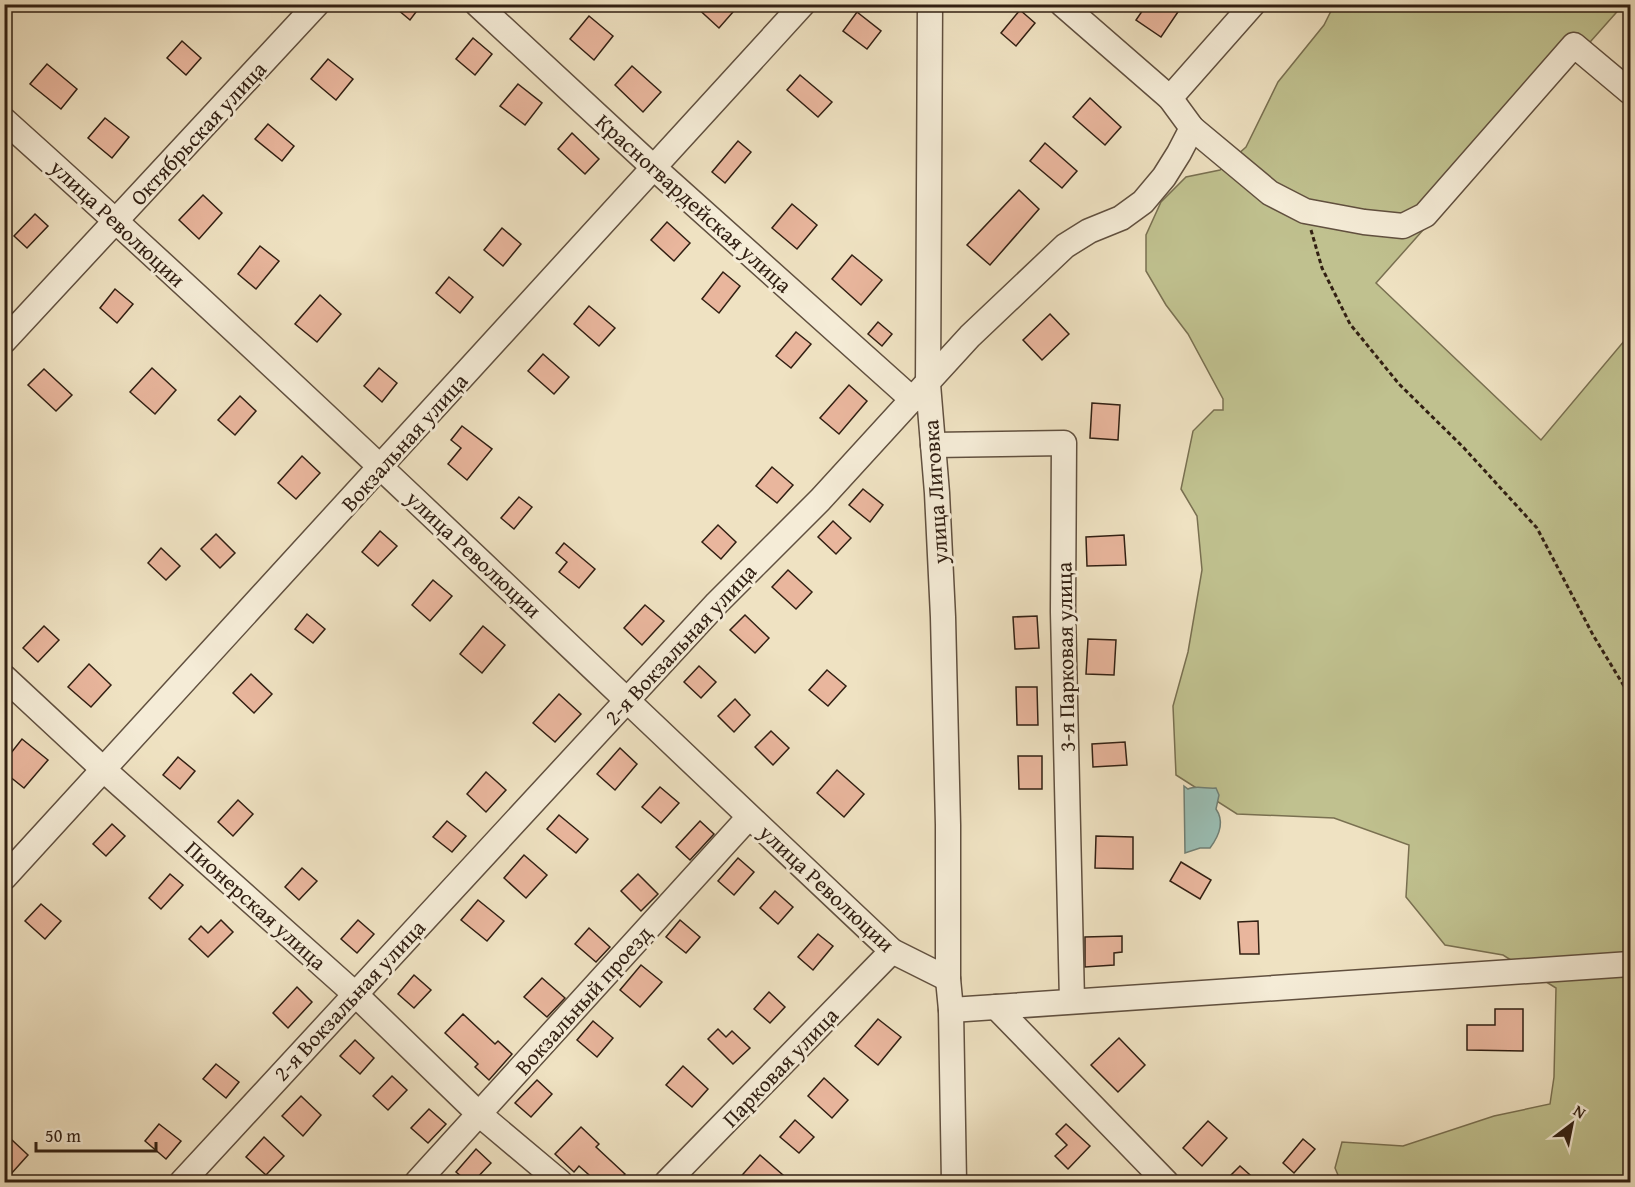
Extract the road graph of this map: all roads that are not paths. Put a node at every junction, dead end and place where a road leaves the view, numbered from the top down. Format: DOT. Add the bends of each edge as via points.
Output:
graph roads {
  1 [pos="317,4"];
  2 [pos="477,4"];
  3 [pos="803,4"];
  4 [pos="930,4"];
  5 [pos="1062,4"];
  6 [pos="1253,4"];
  7 [pos="1630,92"];
  8 [pos="1170,98"];
  9 [pos="4,120"];
  10 [pos="1192,128"];
  11 [pos="653,167"];
  12 [pos="116,220"];
  13 [pos="4,341"];
  14 [pos="920,392"];
  15 [pos="933,445"];
  16 [pos="381,467"];
  17 [pos="4,677"];
  18 [pos="628,700"];
  19 [pos="104,770"];
  20 [pos="749,817"];
  21 [pos="4,878"];
  22 [pos="892,951"];
  23 [pos="1630,964"];
  24 [pos="948,979"];
  25 [pos="354,994"];
  26 [pos="1072,1001"];
  27 [pos="996,1007"];
  28 [pos="951,1010"];
  29 [pos="480,1114"];
  30 [pos="182,1182"];
  31 [pos="417,1182"];
  32 [pos="560,1182"];
  33 [pos="668,1182"];
  34 [pos="954,1182"];
  35 [pos="1166,1182"];
  1 -- 12 [label="street, Октябрьская улица"];
  2 -- 11 [label="street, Красногвардейская улица"];
  3 -- 11 [label="street, Вокзальная улица"];
  4 -- 14 [label="street, улица Лиговка"];
  5 -- 8 [label="street"];
  6 -- 8 [label="street"];
  7 -- 10 [label="street" via="1574,45 1425,216 1403,226 1305,211 1270,194"];
  8 -- 10 [label="street"];
  9 -- 12 [label="street, улица Революции"];
  10 -- 14 [label="street, 2-я Вокзальная улица" via="1164,177 1143,202 1121,218 1065,246 970,336"];
  11 -- 14 [label="street, Красногвардейская улица"];
  11 -- 16 [label="street, Вокзальная улица"];
  12 -- 13 [label="street, Октябрьская улица"];
  12 -- 16 [label="street, улица Революции"];
  14 -- 15 [label="street, улица Лиговка"];
  14 -- 18 [label="street, 2-я Вокзальная улица"];
  15 -- 24 [label="street, улица Лиговка" via="943,616"];
  15 -- 26 [label="street, 3-я Парковая улица" via="1064,443 1063,612"];
  16 -- 18 [label="street, улица Революции"];
  16 -- 19 [label="street, Вокзальная улица"];
  17 -- 19 [label="street, Пионерская улица"];
  18 -- 20 [label="street, улица Революции"];
  18 -- 25 [label="street, 2-я Вокзальная улица"];
  19 -- 21 [label="street, Вокзальная улица"];
  19 -- 25 [label="street, Пионерская улица"];
  20 -- 22 [label="street, улица Революции"];
  20 -- 29 [label="street, Вокзальный проезд"];
  22 -- 24 [label="street, улица Революции"];
  22 -- 33 [label="street, Парковая улица"];
  23 -- 26 [label="street"];
  24 -- 28 [label="street, улица Лиговка"];
  25 -- 29 [label="street, Пионерская улица"];
  25 -- 30 [label="street, 2-я Вокзальная улица"];
  26 -- 27 [label="street"];
  27 -- 28 [label="street"];
  27 -- 35 [label="street"];
  28 -- 34 [label="street, улица Лиговка"];
  29 -- 31 [label="street, Вокзальный проезд"];
  29 -- 32 [label="street, Пионерская улица"];
}
